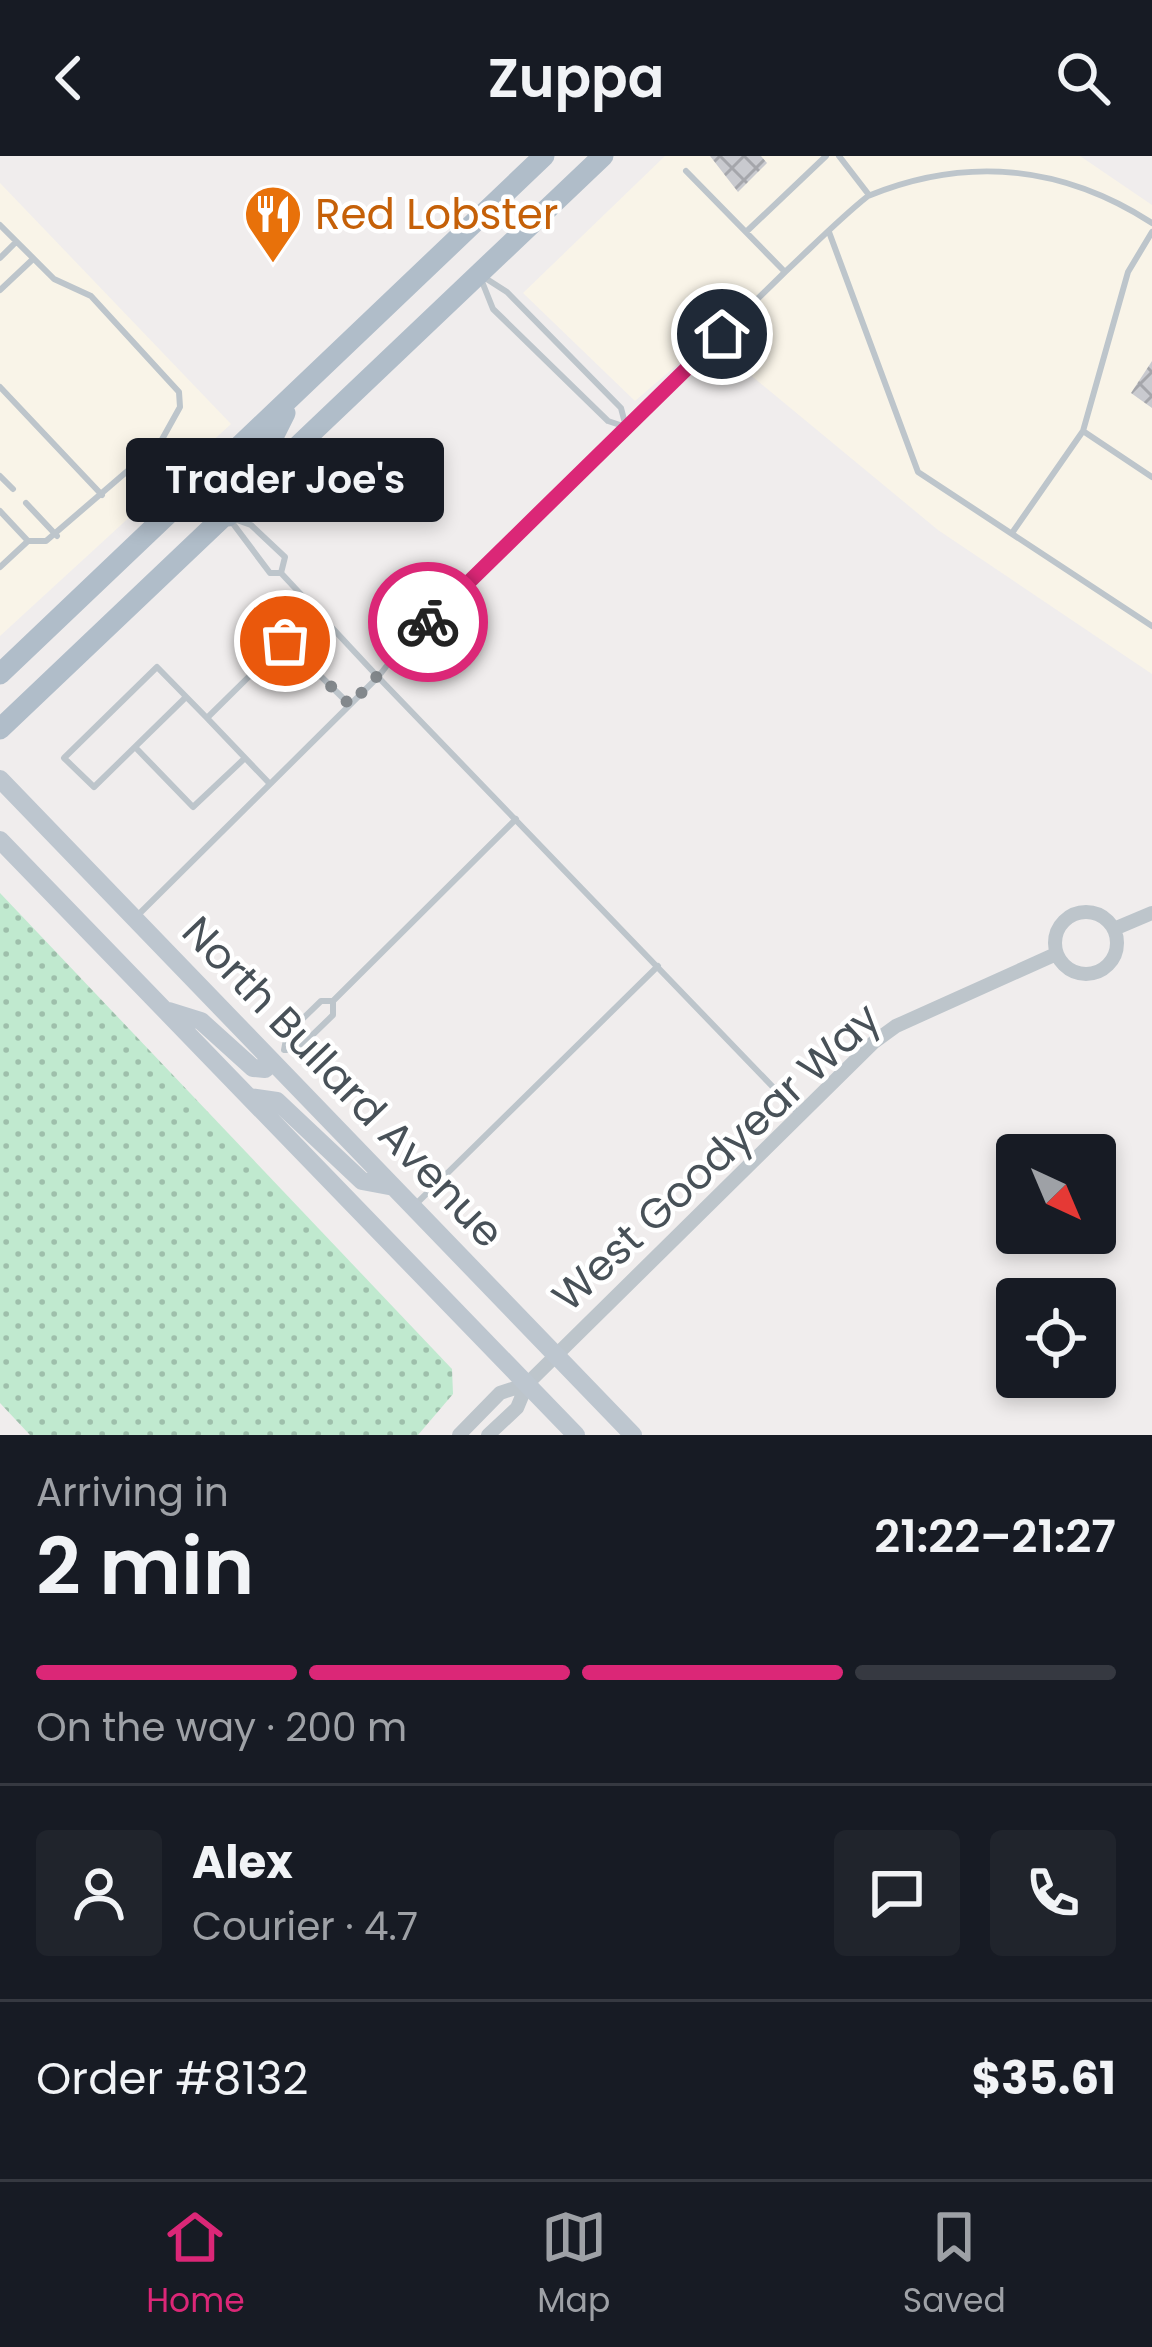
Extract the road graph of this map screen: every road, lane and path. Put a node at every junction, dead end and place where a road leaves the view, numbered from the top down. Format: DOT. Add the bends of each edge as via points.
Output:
graph roads {
  1 [pos="544,156"];
  2 [pos="603,156"];
  3 [pos="826,156"];
  4 [pos="839,156"];
  5 [pos="936,164"];
  6 [pos="1058,170"];
  7 [pos="686,171"];
  8 [pos="869,195"];
  9 [pos="0,224"];
  10 [pos="1152,228"];
  11 [pos="746,232"];
  12 [pos="829,232"];
  13 [pos="16,242"];
  14 [pos="451,244"];
  15 [pos="0,258"];
  16 [pos="33,259"];
  17 [pos="785,272"];
  18 [pos="479,274"];
  19 [pos="0,290"];
  20 [pos="0,387"];
  21 [pos="294,396"];
  22 [pos="626,427"];
  23 [pos="1082,431"];
  24 [pos="160,442"];
  25 [pos="0,476"];
  26 [pos="1152,477"];
  27 [pos="199,486"];
  28 [pos="13,489"];
  29 [pos="102,495"];
  30 [pos="26,503"];
  31 [pos="0,511"];
  32 [pos="229,516"];
  33 [pos="1012,533"];
  34 [pos="57,536"];
  35 [pos="28,541"];
  36 [pos="0,567"];
  37 [pos="281,573"];
  38 [pos="1152,626"];
  39 [pos="0,674"];
  40 [pos="378,677"];
  41 [pos="186,697"];
  42 [pos="350,705"];
  43 [pos="207,718"];
  44 [pos="0,729"];
  45 [pos="135,747"];
  46 [pos="245,758"];
  47 [pos="0,779"];
  48 [pos="270,784"];
  49 [pos="516,819"];
  50 [pos="0,840"];
  51 [pos="1152,913"];
  52 [pos="134,919"];
  53 [pos="1114,929"];
  54 [pos="1056,954"];
  55 [pos="658,966"];
  56 [pos="333,1001"];
  57 [pos="165,1010"];
  58 [pos="279,1056"];
  59 [pos="249,1097"];
  60 [pos="800,1115"];
  61 [pos="394,1187"];
  62 [pos="413,1207"];
  63 [pos="556,1354"];
  64 [pos="526,1384"];
  65 [pos="459,1435"];
  66 [pos="488,1435"];
  67 [pos="577,1435"];
  68 [pos="633,1435"];
  1 -- 14 [label="main road"];
  2 -- 18 [label="main road"];
  3 -- 11 [label="lane"];
  4 -- 8 [label="lane"];
  5 -- 8 [label="lane"];
  6 -- 10 [label="lane"];
  7 -- 11 [label="lane"];
  8 -- 12 [label="lane"];
  9 -- 13 [label="lane"];
  10 -- 23 [label="lane" via="1128,272"];
  11 -- 17 [label="lane"];
  12 -- 17 [label="lane"];
  12 -- 33 [label="lane" via="918,472"];
  13 -- 15 [label="lane"];
  13 -- 16 [label="lane"];
  14 -- 18 [label="main road"];
  14 -- 21 [label="main road"];
  16 -- 19 [label="lane"];
  16 -- 24 [label="lane" via="91,296 179,392 180,407"];
  17 -- 22 [label="lane"];
  18 -- 22 [label="lane" via="605,391"];
  18 -- 22 [label="lane" via="494,309 608,421"];
  18 -- 32 [label="main road"];
  20 -- 29 [label="lane"];
  21 -- 27 [label="main road"];
  21 -- 32 [label="main road" via="272,439 223,497"];
  22 -- 40 [label="lane"];
  23 -- 26 [label="lane"];
  23 -- 33 [label="lane"];
  24 -- 27 [label="lane"];
  24 -- 29 [label="lane"];
  25 -- 28 [label="lane"];
  27 -- 39 [label="main road"];
  29 -- 34 [label="lane"];
  30 -- 34 [label="lane"];
  31 -- 35 [label="lane"];
  32 -- 37 [label="lane" via="239,538 271,573"];
  32 -- 37 [label="lane" via="285,557"];
  32 -- 44 [label="main road"];
  33 -- 38 [label="lane"];
  34 -- 35 [label="lane"];
  35 -- 36 [label="lane"];
  37 -- 40 [label="lane"];
  40 -- 42 [label="lane"];
  40 -- 49 [label="lane"];
  41 -- 43 [label="lane"];
  41 -- 45 [label="lane"];
  41 -- 45 [label="lane" via="157,667 64,758 94,787"];
  42 -- 43 [label="lane" via="285,641"];
  42 -- 48 [label="lane"];
  43 -- 46 [label="lane"];
  45 -- 46 [label="lane" via="193,807"];
  46 -- 48 [label="lane"];
  47 -- 52 [label="main road, North Bullard Avenue"];
  48 -- 52 [label="lane"];
  49 -- 55 [label="lane"];
  49 -- 56 [label="lane"];
  50 -- 57 [label="main road, North Bullard Avenue"];
  51 -- 53 [label="street"];
  52 -- 58 [label="main road, North Bullard Avenue"];
  53 -- 54 [label="street" via="1097,913 1073,914 1057,931"];
  53 -- 54 [label="street" via="1115,953 1098,972 1074,972"];
  54 -- 60 [label="street, West Goodyear Way" via="896,1026"];
  55 -- 60 [label="lane"];
  55 -- 62 [label="lane"];
  56 -- 58 [label="lane" via="333,1015"];
  56 -- 58 [label="lane" via="321,1001 286,1034"];
  57 -- 58 [label="main road" via="201,1021 253,1068"];
  57 -- 59 [label="main road, North Bullard Avenue"];
  58 -- 61 [label="main road, North Bullard Avenue"];
  59 -- 61 [label="main road" via="278,1101 362,1181"];
  59 -- 64 [label="main road, North Bullard Avenue"];
  60 -- 63 [label="street, West Goodyear Way"];
  61 -- 62 [label="main road, North Bullard Avenue"];
  62 -- 63 [label="main road, North Bullard Avenue"];
  63 -- 64 [label="street, West Goodyear Way"];
  63 -- 68 [label="main road, North Bullard Avenue"];
  64 -- 65 [label="street" via="500,1393"];
  64 -- 66 [label="street" via="517,1408"];
  64 -- 67 [label="main road, North Bullard Avenue"];
}
